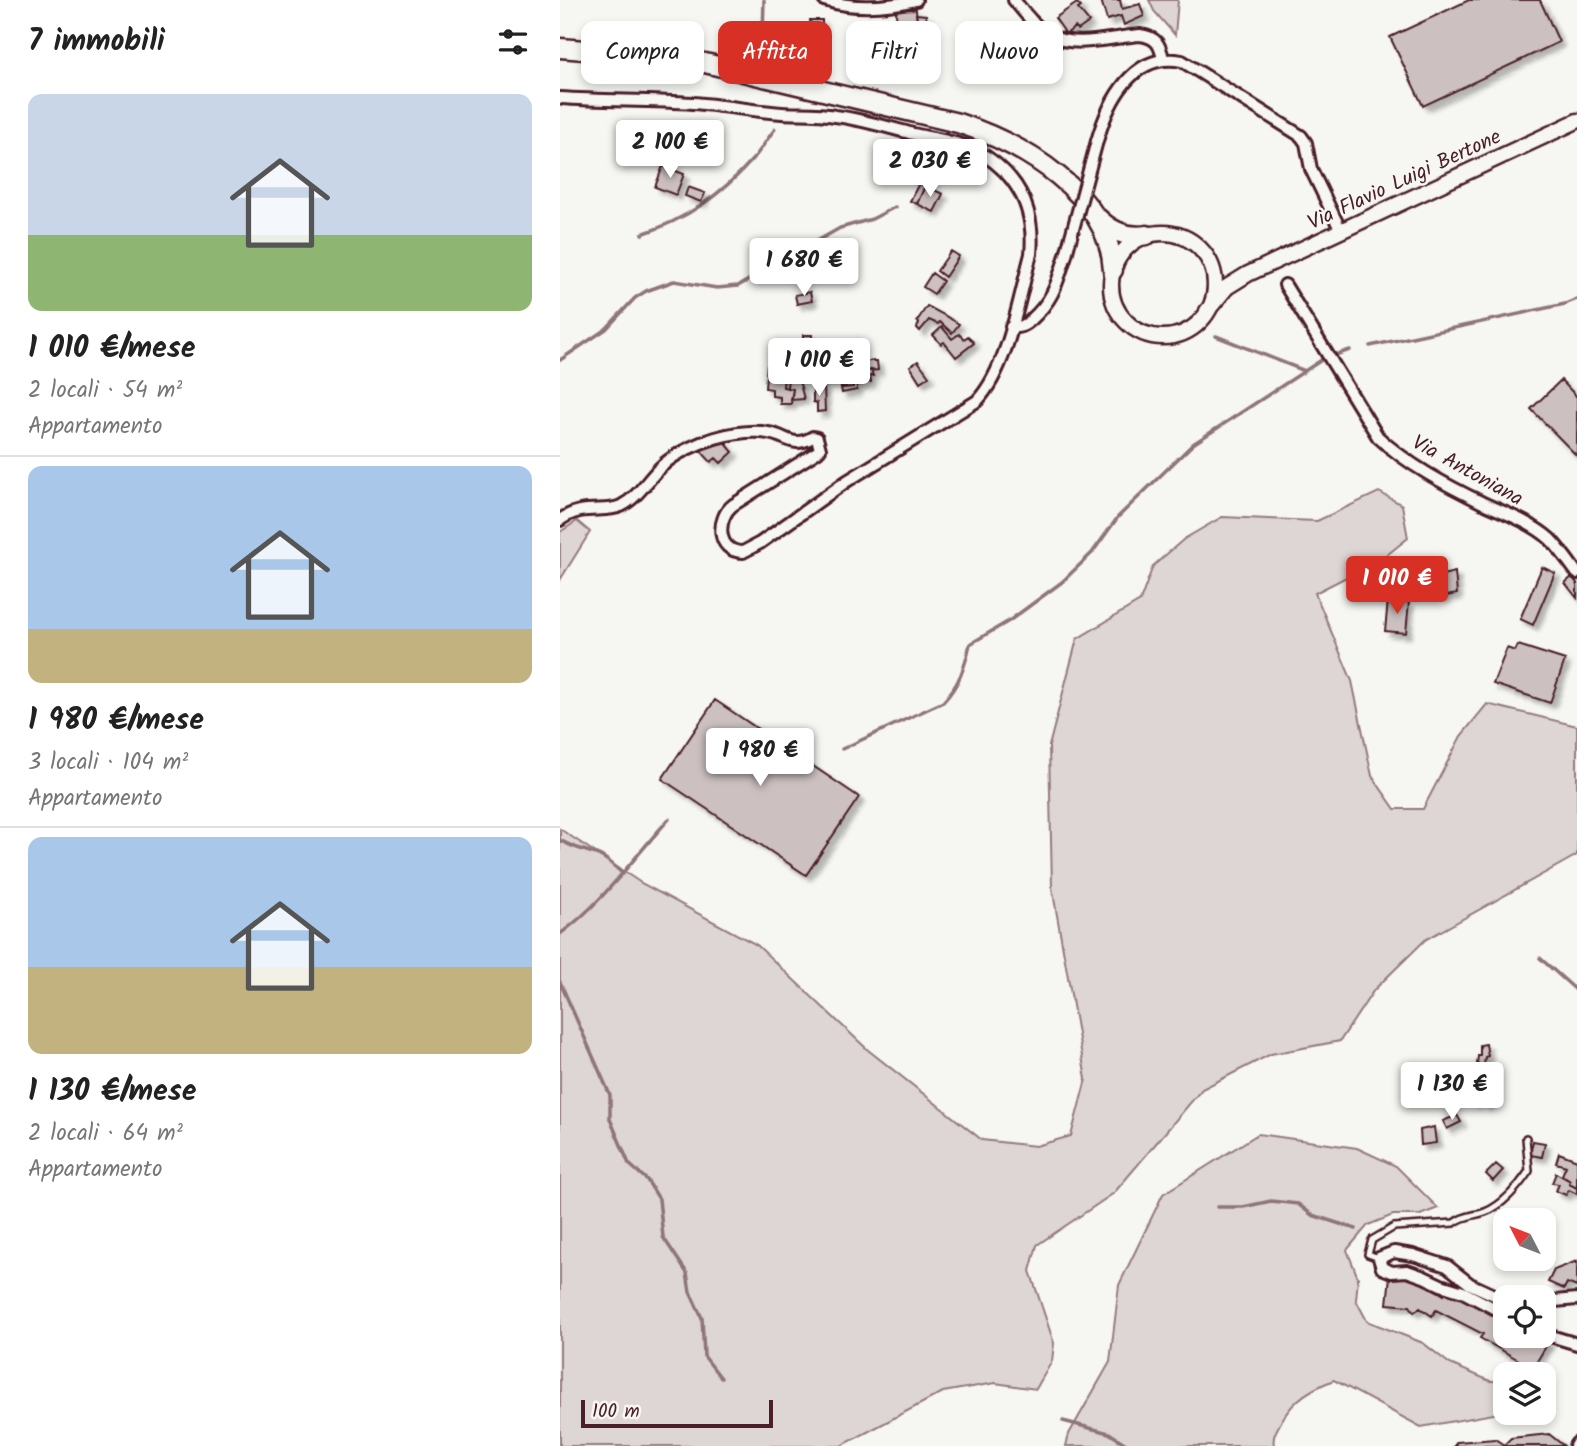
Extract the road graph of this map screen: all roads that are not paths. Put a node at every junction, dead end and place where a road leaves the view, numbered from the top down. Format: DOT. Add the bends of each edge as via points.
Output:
graph roads {
  1 [pos="916,0"];
  2 [pos="1014,0"];
  3 [pos="827,1"];
  4 [pos="560,48"];
  5 [pos="1163,59"];
  6 [pos="560,98"];
  7 [pos="1577,121"];
  8 [pos="1091,211"];
  9 [pos="1340,231"];
  10 [pos="1147,235"];
  11 [pos="1210,264"];
  12 [pos="1113,270"];
  13 [pos="1248,274"];
  14 [pos="1285,285"];
  15 [pos="1207,311"];
  16 [pos="1011,327"];
  17 [pos="560,520"];
  18 [pos="1577,573"];
  19 [pos="1526,1138"];
  20 [pos="1379,1258"];
  21 [pos="1493,1295"];
  22 [pos="1577,1299"];
  23 [pos="1556,1301"];
  24 [pos="1493,1308"];
  25 [pos="1556,1338"];
  26 [pos="1577,1344"];
  1 -- 3 [label="street" via="866,6"];
  2 -- 5 [label="street" via="1049,35 1074,42 1149,36 1161,47"];
  4 -- 8 [label="main road" via="681,59 958,123 1005,140 1046,166"];
  5 -- 9 [label="street" via="1189,64 1301,136"];
  5 -- 16 [label="street, bridge" via="1132,75 1121,87 1104,118 1051,299 1025,325"];
  6 -- 16 [label="street" via="696,103 837,116 954,143 982,154 1020,190 1032,224 1031,254"];
  7 -- 9 [label="street, Via Flavio Luigi Bertone"];
  8 -- 10 [label="main road" via="1117,232"];
  8 -- 12 [label="main road" via="1106,234"];
  9 -- 13 [label="street, Via Flavio Luigi Bertone"];
  10 -- 11 [label="street" via="1182,236 1197,246"];
  10 -- 12 [label="street" via="1131,244"];
  11 -- 13 [label="street" via="1232,277"];
  11 -- 15 [label="street" via="1214,295"];
  12 -- 15 [label="street" via="1115,305 1136,330 1151,336 1175,335 1197,324"];
  13 -- 15 [label="street, Via Flavio Luigi Bertone" via="1221,292"];
  14 -- 18 [label="street, Via Antoniana" via="1378,437 1394,452 1461,492 1549,539"];
  16 -- 17 [label="street" via="1002,360 976,401 743,552 730,549 722,539 725,513 817,452 817,438 802,443 768,433 742,433 714,438 663,465 619,507 580,510"];
  19 -- 20 [label="lane" via="1529,1171 1493,1209 1454,1223 1394,1227 1372,1240 1368,1254"];
  20 -- 21 [label="street" via="1394,1252 1413,1255 1447,1266"];
  20 -- 24 [label="street" via="1382,1268 1424,1277"];
  22 -- 23 [label="street"];
  25 -- 26 [label="street"];
}
